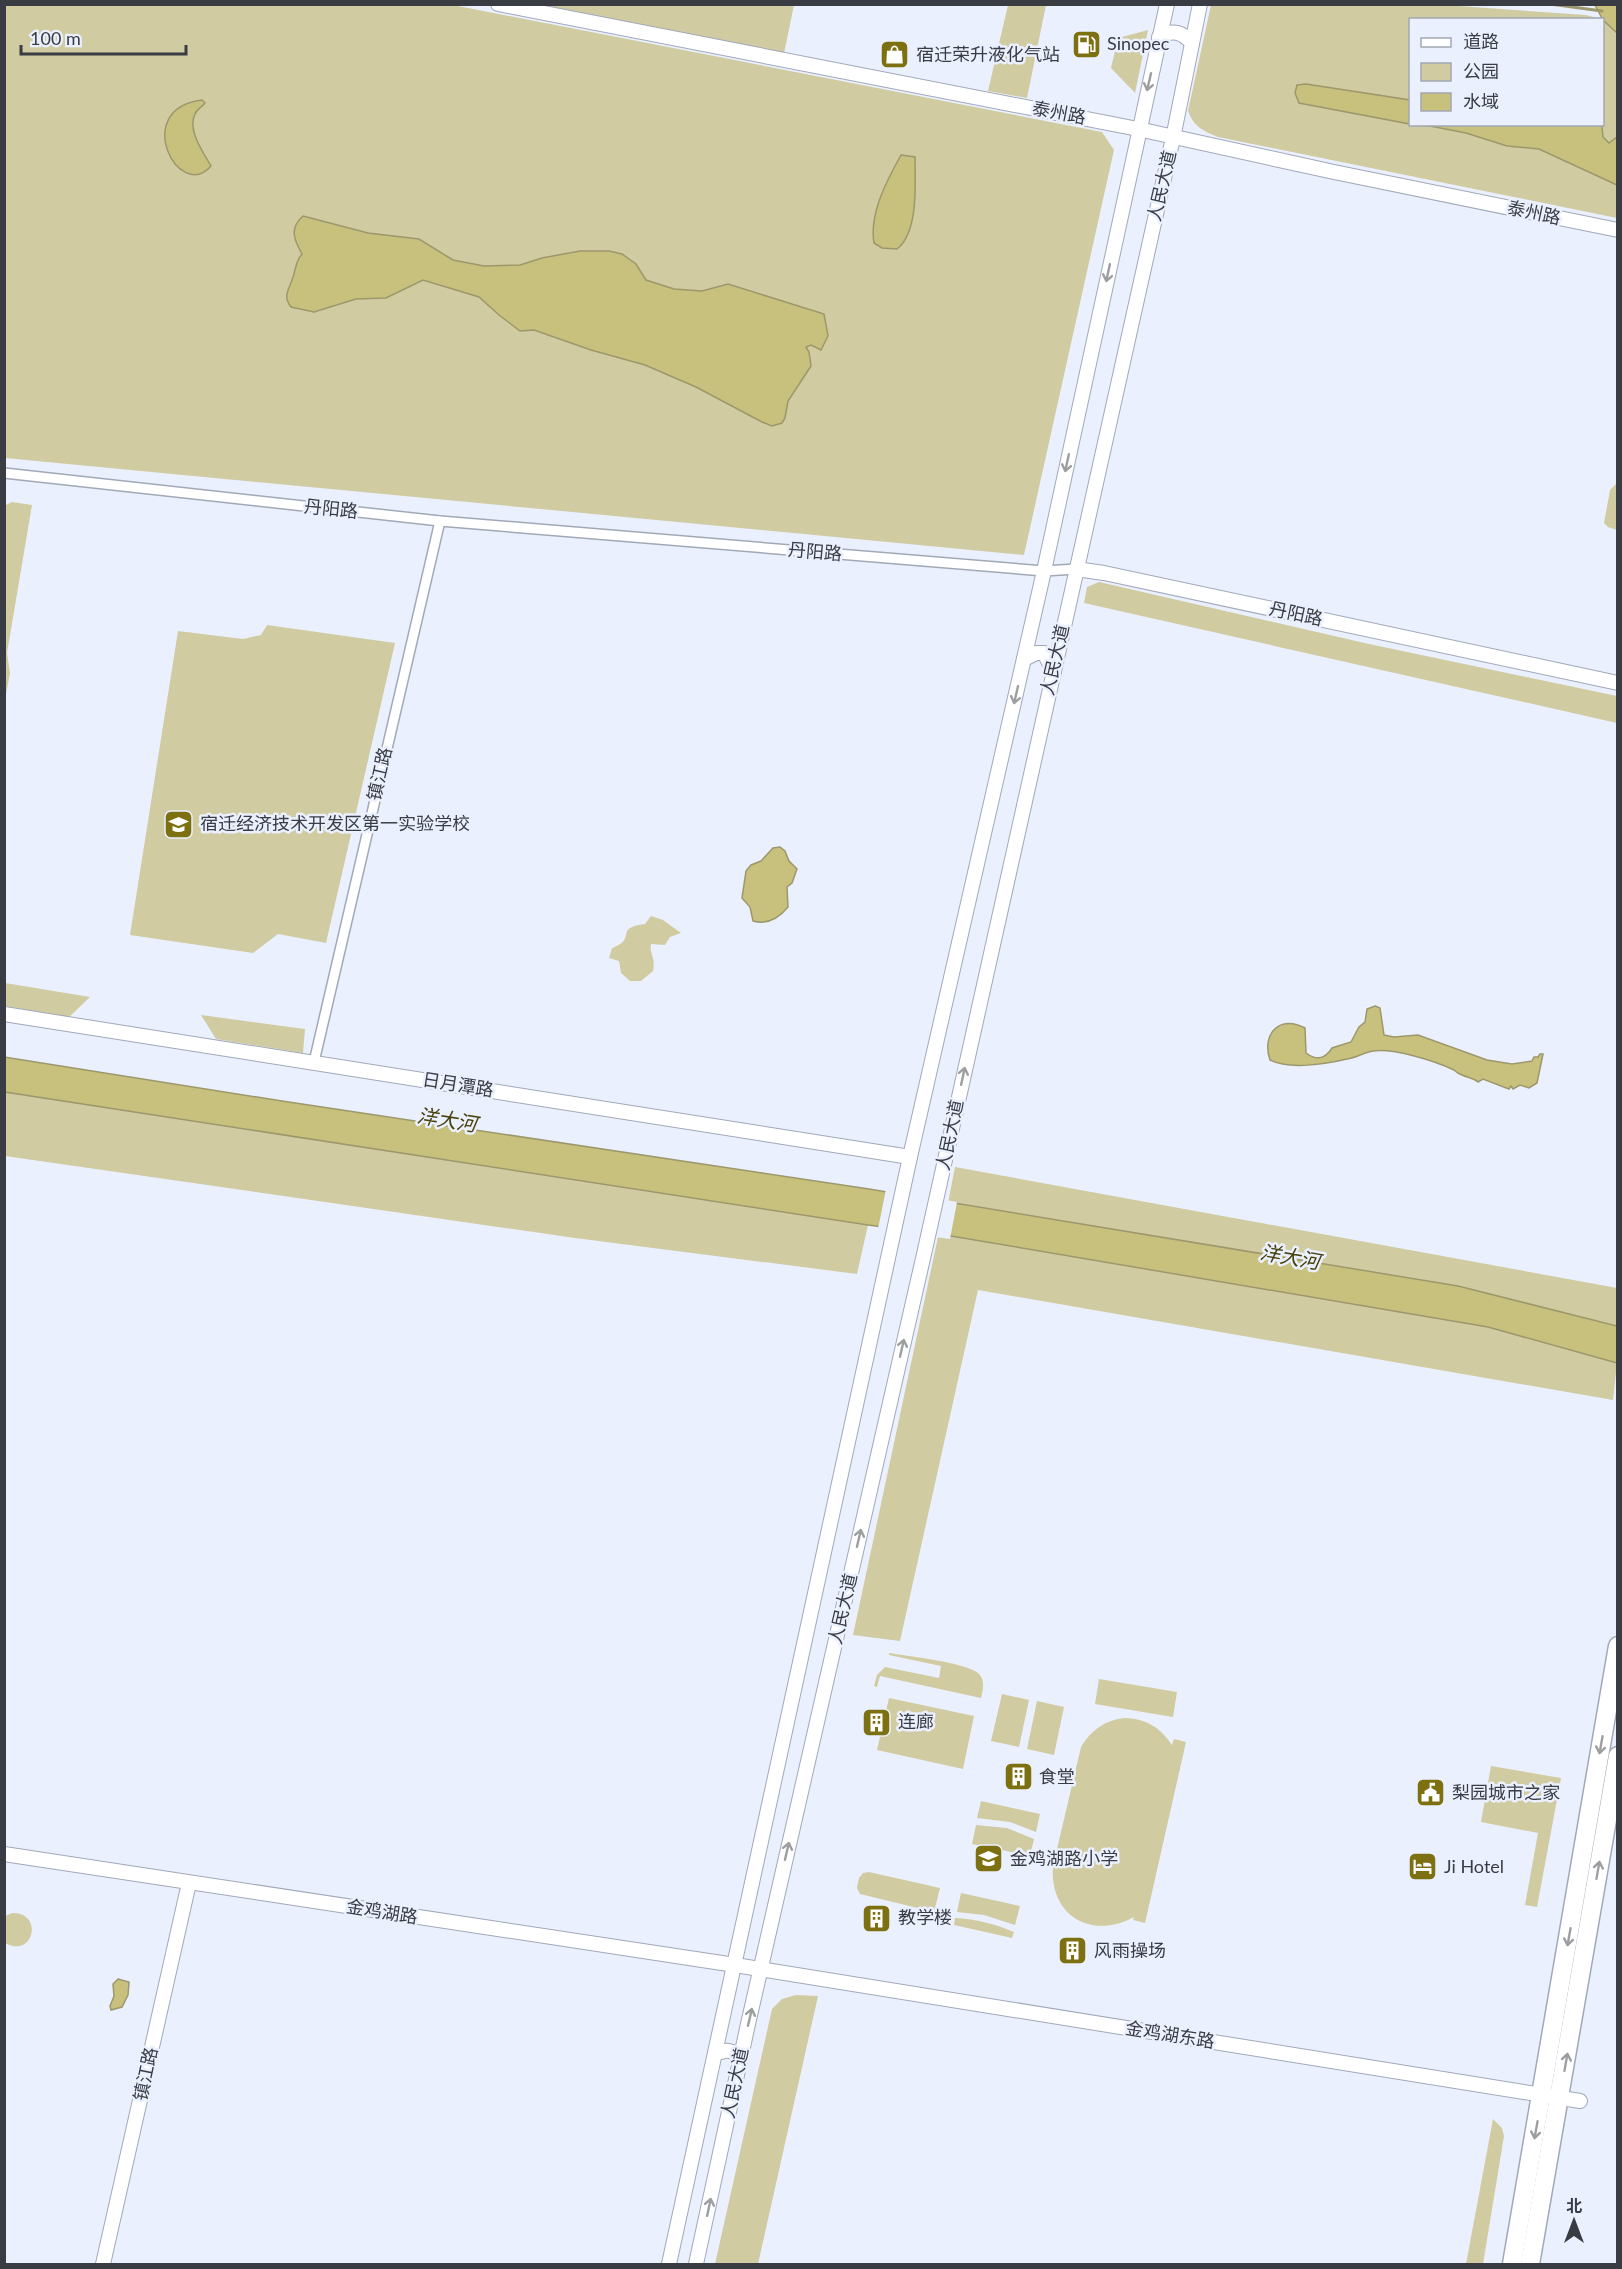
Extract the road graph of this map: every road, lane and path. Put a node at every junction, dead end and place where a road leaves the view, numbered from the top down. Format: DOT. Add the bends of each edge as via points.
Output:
graph roads {
  1 [pos="498,4"];
  2 [pos="1167,4"];
  3 [pos="1200,4"];
  4 [pos="1160,37"];
  5 [pos="1192,43"];
  6 [pos="1138,129"];
  7 [pos="1173,138"];
  8 [pos="1617,230"];
  9 [pos="4,473"];
  10 [pos="440,521"];
  11 [pos="1076,569"];
  12 [pos="1044,571"];
  13 [pos="1024,659"];
  14 [pos="1053,670"];
  15 [pos="1617,683"];
  16 [pos="4,1014"];
  17 [pos="314,1062"];
  18 [pos="910,1157"];
  19 [pos="1617,1646"];
  20 [pos="1613,1702"];
  21 [pos="1617,1756"];
  22 [pos="4,1854"];
  23 [pos="189,1883"];
  24 [pos="752,1887"];
  25 [pos="778,1891"];
  26 [pos="735,1965"];
  27 [pos="760,1970"];
  28 [pos="716,2054"];
  29 [pos="740,2060"];
  30 [pos="1551,2097"];
  31 [pos="1580,2102"];
  32 [pos="103,2265"];
  33 [pos="669,2265"];
  34 [pos="696,2265"];
  35 [pos="1512,2265"];
  36 [pos="1530,2265"];
  1 -- 6 [label="main road, 泰州路"];
  2 -- 4 [label="main road, 人民大道"];
  3 -- 5 [label="main road, 人民大道"];
  4 -- 5 [label="main road" via="1178,32"];
  4 -- 6 [label="main road, 人民大道, one-way"];
  5 -- 7 [label="main road, 人民大道"];
  6 -- 7 [label="main road, 泰州路"];
  6 -- 12 [label="main road, 人民大道, one-way"];
  7 -- 8 [label="main road, 泰州路"];
  7 -- 11 [label="main road, 人民大道"];
  9 -- 10 [label="street, 丹阳路"];
  10 -- 12 [label="street, 丹阳路"];
  10 -- 17 [label="street, 镇江路"];
  11 -- 12 [label="street, 丹阳路"];
  11 -- 14 [label="main road, 人民大道"];
  11 -- 15 [label="main road, 丹阳路"];
  12 -- 13 [label="main road, 人民大道"];
  13 -- 14 [label="main road" via="1044,653"];
  13 -- 18 [label="main road, 人民大道, one-way"];
  25 -- 14 [label="main road, 人民大道, one-way"];
  16 -- 17 [label="main road, 日月潭路"];
  17 -- 18 [label="main road, 日月潭路"];
  18 -- 24 [label="main road, 人民大道"];
  19 -- 20 [label="highway"];
  20 -- 30 [label="highway, one-way"];
  30 -- 21 [label="highway, one-way"];
  22 -- 23 [label="main road, 金鸡湖路"];
  23 -- 26 [label="main road, 金鸡湖路"];
  23 -- 32 [label="main road, 镇江路"];
  24 -- 25 [label="main road" via="764,1900"];
  24 -- 26 [label="main road, 人民大道"];
  25 -- 27 [label="main road, 人民大道"];
  26 -- 27 [label="main road, 金鸡湖路"];
  26 -- 28 [label="main road, 人民大道"];
  29 -- 27 [label="main road, 人民大道, one-way"];
  27 -- 30 [label="main road, 金鸡湖东路"];
  28 -- 29 [label="main road" via="734,2052"];
  28 -- 33 [label="main road, 人民大道"];
  34 -- 29 [label="main road, 人民大道, one-way"];
  30 -- 31 [label="main road, 金鸡湖东路"];
  30 -- 35 [label="highway, one-way"];
  30 -- 36 [label="highway"];
}
